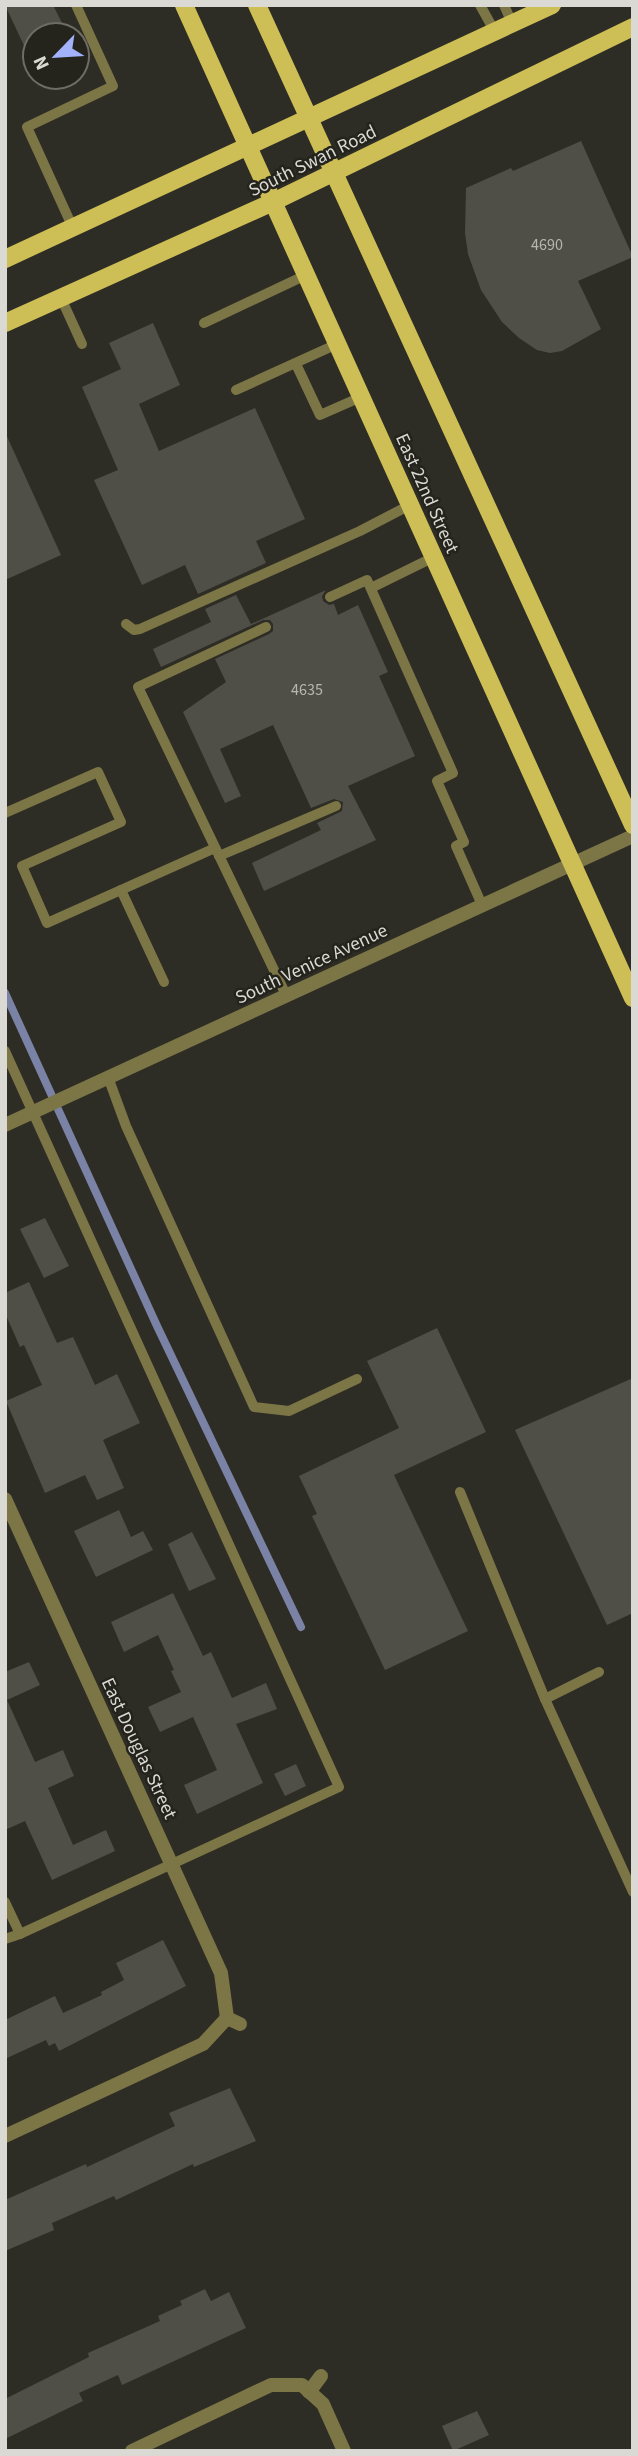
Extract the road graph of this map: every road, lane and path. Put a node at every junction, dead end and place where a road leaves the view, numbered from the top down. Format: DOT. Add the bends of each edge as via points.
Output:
graph roads {
  1 [pos="76,5"];
  2 [pos="184,5"];
  3 [pos="257,5"];
  4 [pos="480,5"];
  5 [pos="504,5"];
  6 [pos="552,5"];
  7 [pos="512,23"];
  8 [pos="633,27"];
  9 [pos="495,32"];
  10 [pos="309,119"];
  11 [pos="248,147"];
  12 [pos="334,173"];
  13 [pos="273,202"];
  14 [pos="73,228"];
  15 [pos="5,259"];
  16 [pos="306,275"];
  17 [pos="61,298"];
  18 [pos="5,323"];
  19 [pos="204,323"];
  20 [pos="82,344"];
  21 [pos="337,344"];
  22 [pos="296,364"];
  23 [pos="236,390"];
  24 [pos="361,397"];
  25 [pos="410,505"];
  26 [pos="433,557"];
  27 [pos="371,588"];
  28 [pos="330,597"];
  29 [pos="126,624"];
  30 [pos="266,627"];
  31 [pos="336,806"];
  32 [pos="5,813"];
  33 [pos="633,825"];
  34 [pos="633,836"];
  35 [pos="217,852"];
  36 [pos="572,864"];
  37 [pos="121,890"];
  38 [pos="482,905"];
  39 [pos="164,982"];
  40 [pos="286,995"];
  41 [pos="633,998"];
  42 [pos="5,1051"];
  43 [pos="108,1077"];
  44 [pos="33,1112"];
  45 [pos="5,1125"];
  46 [pos="358,1379"];
  47 [pos="460,1492"];
  48 [pos="5,1499"];
  49 [pos="599,1672"];
  50 [pos="545,1699"];
  51 [pos="172,1864"];
  52 [pos="633,1892"];
  53 [pos="5,1902"];
  54 [pos="20,1934"];
  55 [pos="5,1938"];
  56 [pos="5,2136"];
  57 [pos="321,2376"];
  58 [pos="306,2388"];
  59 [pos="132,2451"];
  60 [pos="344,2451"];
  1 -- 14 [label="lane" via="113,86 27,127"];
  2 -- 11 [label="main road, East 22nd Street"];
  3 -- 10 [label="main road"];
  4 -- 9 [label="lane"];
  5 -- 7 [label="lane"];
  6 -- 7 [label="main road, South Swan Road"];
  7 -- 9 [label="main road, South Swan Road"];
  8 -- 12 [label="main road, South Swan Road"];
  9 -- 10 [label="main road, South Swan Road"];
  10 -- 11 [label="main road, South Swan Road"];
  10 -- 12 [label="main road"];
  11 -- 13 [label="main road, East 22nd Street"];
  11 -- 14 [label="main road, South Swan Road"];
  12 -- 13 [label="main road, South Swan Road"];
  12 -- 33 [label="main road"];
  13 -- 16 [label="main road, East 22nd Street"];
  13 -- 17 [label="main road, South Swan Road"];
  14 -- 15 [label="main road, South Swan Road"];
  16 -- 19 [label="lane"];
  16 -- 21 [label="main road, East 22nd Street"];
  17 -- 18 [label="main road, South Swan Road"];
  17 -- 20 [label="lane"];
  21 -- 22 [label="lane"];
  21 -- 24 [label="main road, East 22nd Street"];
  22 -- 23 [label="lane"];
  22 -- 24 [label="lane" via="320,415"];
  24 -- 25 [label="main road, East 22nd Street"];
  25 -- 26 [label="main road, East 22nd Street"];
  25 -- 29 [label="lane" via="140,629"];
  26 -- 27 [label="lane"];
  26 -- 36 [label="main road, East 22nd Street"];
  27 -- 28 [label="lane" via="367,580"];
  27 -- 38 [label="lane" via="453,774 437,780 464,842 456,846"];
  30 -- 35 [label="lane" via="138,687"];
  31 -- 35 [label="lane"];
  32 -- 37 [label="lane" via="98,772 121,822 22,866 47,923"];
  34 -- 36 [label="street, South Venice Avenue"];
  35 -- 37 [label="lane"];
  35 -- 40 [label="lane"];
  36 -- 38 [label="street, South Venice Avenue"];
  36 -- 41 [label="main road, East 22nd Street"];
  37 -- 39 [label="lane"];
  38 -- 40 [label="street, South Venice Avenue"];
  40 -- 43 [label="street, South Venice Avenue"];
  42 -- 44 [label="lane"];
  43 -- 44 [label="street, South Venice Avenue"];
  43 -- 46 [label="lane" via="254,1407 289,1411"];
  44 -- 45 [label="street, South Venice Avenue"];
  44 -- 51 [label="lane" via="340,1787"];
  47 -- 50 [label="lane"];
  48 -- 51 [label="street, East Douglas Street"];
  49 -- 50 [label="lane"];
  50 -- 52 [label="lane"];
  51 -- 54 [label="lane"];
  51 -- 56 [label="street, East Douglas Street" via="221,1973 233,2021 203,2044"];
  53 -- 54 [label="lane"];
  54 -- 55 [label="lane"];
  57 -- 58 [label="street"];
  58 -- 59 [label="street" via="271,2385"];
  58 -- 60 [label="street" via="323,2404"];
}
